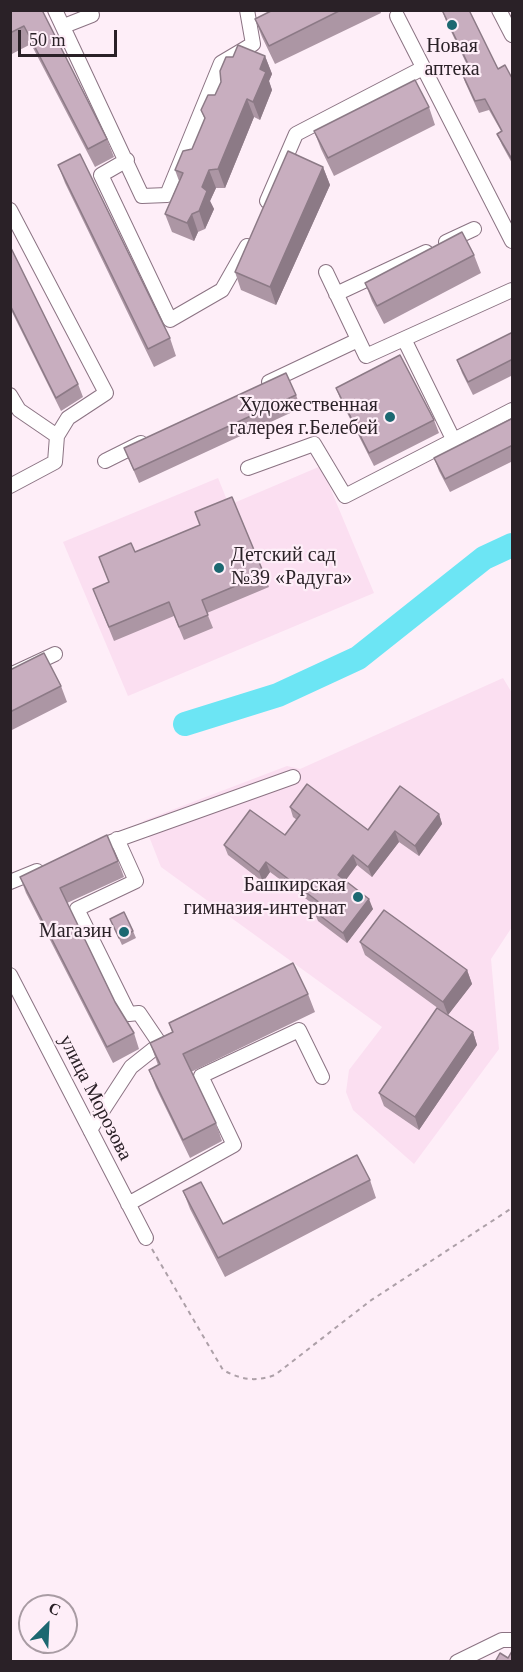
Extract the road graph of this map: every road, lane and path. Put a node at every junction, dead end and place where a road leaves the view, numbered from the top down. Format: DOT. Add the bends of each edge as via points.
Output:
graph roads {
  1 [pos="56,10"];
  2 [pos="247,10"];
  3 [pos="499,10"];
  4 [pos="94,12"];
  5 [pos="400,12"];
  6 [pos="64,26"];
  7 [pos="513,34"];
  8 [pos="423,68"];
  9 [pos="127,160"];
  10 [pos="10,210"];
  11 [pos="260,216"];
  12 [pos="474,229"];
  13 [pos="251,237"];
  14 [pos="513,241"];
  15 [pos="326,272"];
  16 [pos="513,290"];
  17 [pos="336,294"];
  18 [pos="404,339"];
  19 [pos="358,340"];
  20 [pos="252,390"];
  21 [pos="12,402"];
  22 [pos="513,410"];
  23 [pos="158,435"];
  24 [pos="57,436"];
  25 [pos="454,441"];
  26 [pos="105,461"];
  27 [pos="248,468"];
  28 [pos="10,486"];
  29 [pos="56,654"];
  30 [pos="10,675"];
  31 [pos="293,777"];
  32 [pos="117,839"];
  33 [pos="99,846"];
  34 [pos="55,864"];
  35 [pos="10,882"];
  36 [pos="10,975"];
  37 [pos="322,1077"];
  38 [pos="90,1130"];
  39 [pos="128,1204"];
  40 [pos="513,1208"];
  41 [pos="146,1238"];
  42 [pos="513,1640"];
  43 [pos="458,1662"];
  1 -- 6 [label="street"];
  2 -- 9 [label="street" via="253,44 222,63 167,195 142,196"];
  3 -- 7 [label="street"];
  4 -- 6 [label="street"];
  5 -- 8 [label="street"];
  6 -- 9 [label="street"];
  8 -- 11 [label="street" via="296,134"];
  8 -- 14 [label="street"];
  9 -- 13 [label="street" via="101,175 170,320 222,290"];
  10 -- 24 [label="street" via="106,393 68,418"];
  12 -- 17 [label="street"];
  15 -- 17 [label="street"];
  16 -- 18 [label="street"];
  17 -- 19 [label="street"];
  18 -- 19 [label="street" via="366,356"];
  18 -- 25 [label="street"];
  19 -- 20 [label="street"];
  21 -- 24 [label="street"];
  22 -- 25 [label="street"];
  23 -- 26 [label="street"];
  24 -- 28 [label="street" via="55,462"];
  25 -- 27 [label="street" via="345,496 314,444"];
  29 -- 30 [label="street"];
  31 -- 32 [label="street"];
  32 -- 33 [label="street"];
  32 -- 38 [label="street" via="136,881 77,909 129,1014 139,1013 160,1044 131,1067"];
  34 -- 35 [label="street"];
  36 -- 38 [label="street, улица Морозова"];
  37 -- 39 [label="street" via="299,1030 201,1076 234,1145"];
  38 -- 39 [label="street, улица Морозова"];
  39 -- 41 [label="street, улица Морозова"];
  40 -- 41 [label="path" via="370,1300 275,1375 258,1381 238,1378 223,1370"];
  42 -- 43 [label="street" via="502,1640"];
}
